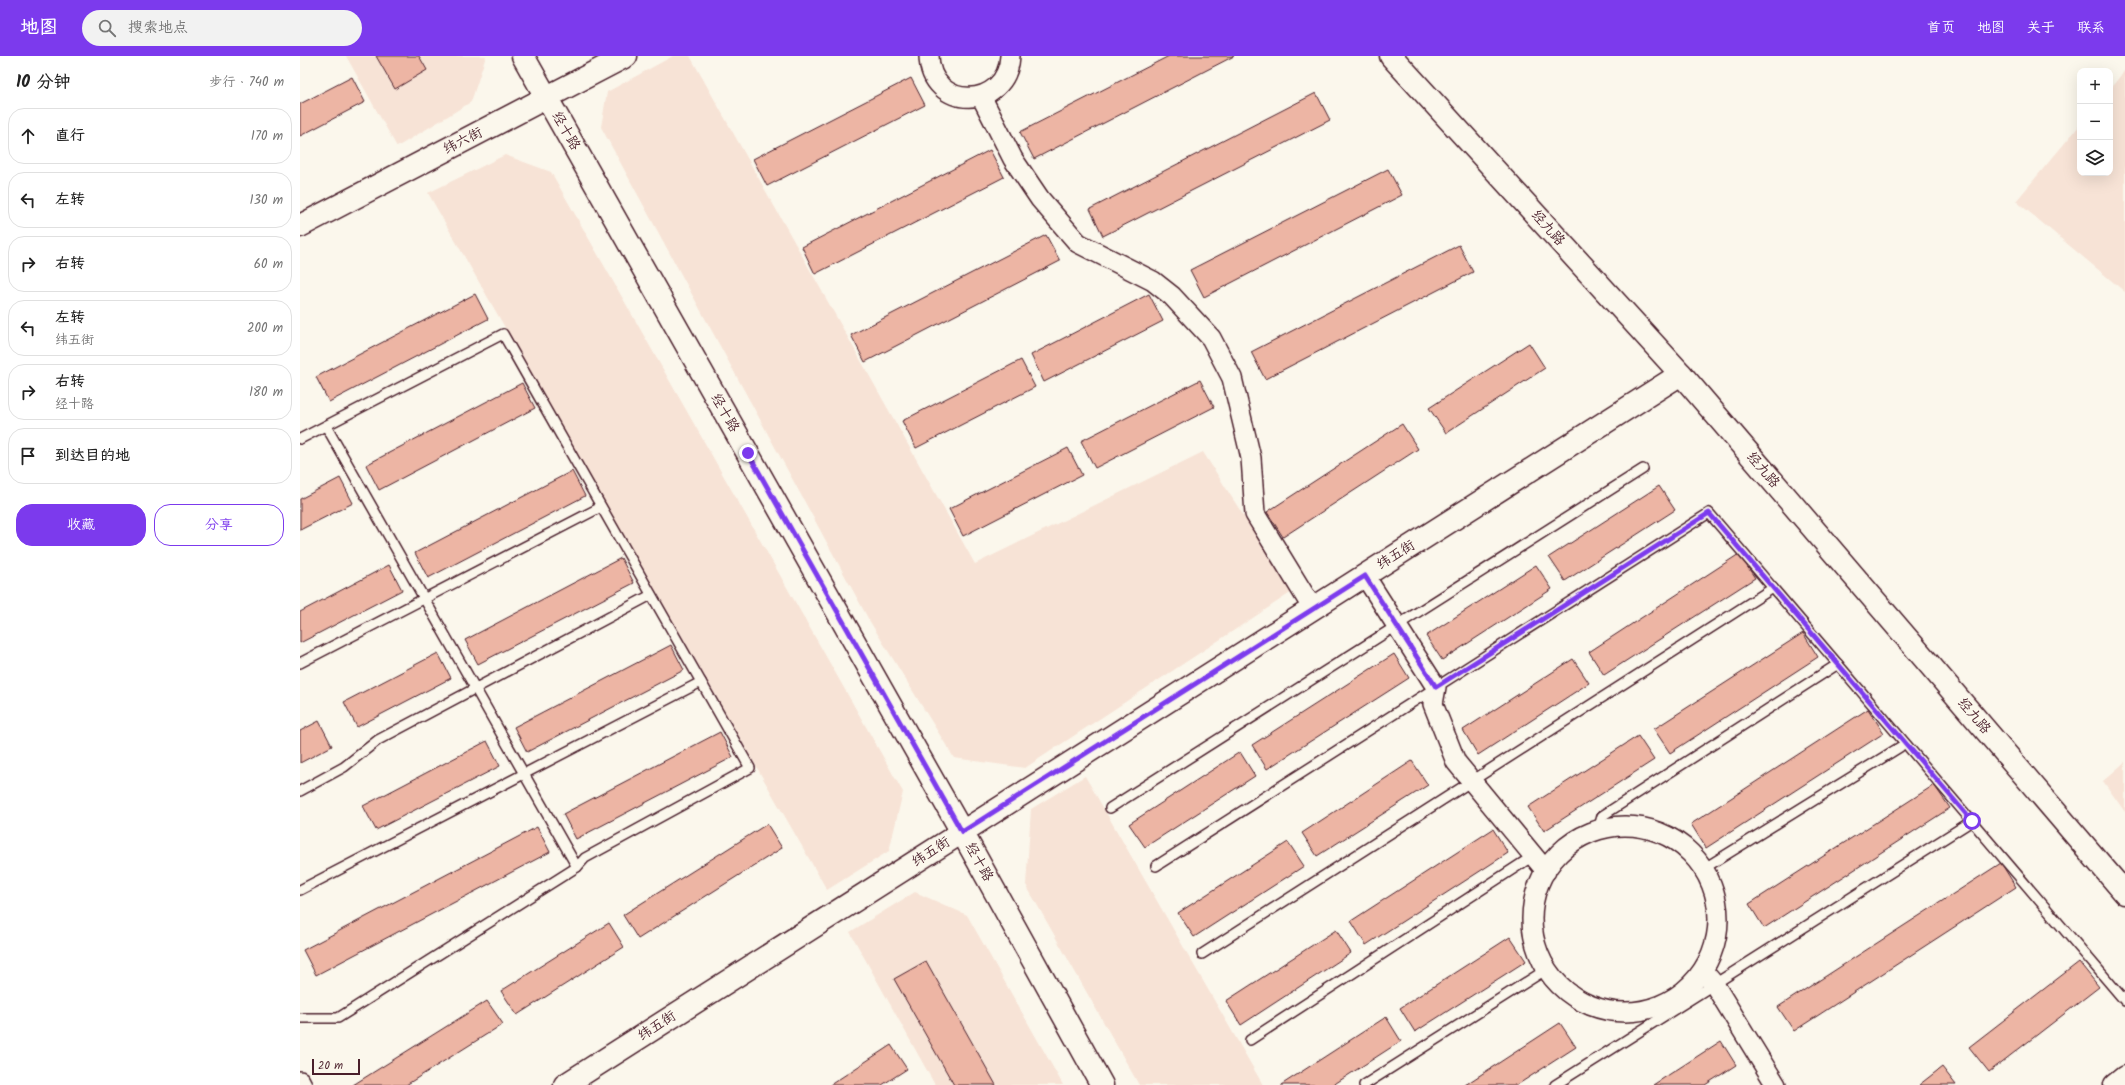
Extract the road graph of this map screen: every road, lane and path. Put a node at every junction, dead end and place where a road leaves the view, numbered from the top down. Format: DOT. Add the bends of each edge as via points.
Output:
graph roads {
  1 [pos="523,56"];
  2 [pos="626,56"];
  3 [pos="929,56"];
  4 [pos="1010,56"];
  5 [pos="1391,56"];
  6 [pos="981,96"];
  7 [pos="547,98"];
  8 [pos="300,226"];
  9 [pos="1681,374"];
  10 [pos="326,426"];
  11 [pos="300,439"];
  12 [pos="1643,469"];
  13 [pos="601,507"];
  14 [pos="1365,576"];
  15 [pos="1773,588"];
  16 [pos="651,595"];
  17 [pos="1313,609"];
  18 [pos="1396,625"];
  19 [pos="300,663"];
  20 [pos="1838,664"];
  21 [pos="701,682"];
  22 [pos="1436,687"];
  23 [pos="1900,747"];
  24 [pos="1472,781"];
  25 [pos="300,791"];
  26 [pos="1110,808"];
  27 [pos="1972,821"];
  28 [pos="1598,831"];
  29 [pos="962,832"];
  30 [pos="1533,856"];
  31 [pos="1156,866"];
  32 [pos="577,867"];
  33 [pos="1703,869"];
  34 [pos="1546,871"];
  35 [pos="300,890"];
  36 [pos="2125,893"];
  37 [pos="1202,954"];
  38 [pos="1547,969"];
  39 [pos="1708,978"];
  40 [pos="2125,1001"];
  41 [pos="300,1018"];
  42 [pos="1250,1040"];
  43 [pos="2125,1077"];
  44 [pos="300,1081"];
  45 [pos="302,1085"];
  46 [pos="565,1085"];
  47 [pos="1102,1085"];
  48 [pos="1364,1085"];
  49 [pos="1555,1085"];
  50 [pos="1776,1085"];
  51 [pos="2115,1085"];
  1 -- 7 [label="street, 经十路"];
  2 -- 7 [label="street, 纬六街"];
  3 -- 6 [label="street" via="935,79 947,91 964,98"];
  4 -- 6 [label="street" via="1009,66 1002,81 993,90"];
  5 -- 9 [label="street, 经九路"];
  6 -- 17 [label="street" via="1013,158 1036,193 1078,243 1154,281 1172,296 1211,338 1232,378 1251,458 1255,514"];
  7 -- 8 [label="street, 纬六街"];
  7 -- 29 [label="street, 经十路"];
  9 -- 14 [label="street, 纬五街"];
  9 -- 36 [label="street, 经九路"];
  10 -- 11 [label="lane"];
  10 -- 13 [label="lane" via="503,334"];
  10 -- 32 [label="lane"];
  12 -- 18 [label="lane"];
  13 -- 16 [label="lane"];
  13 -- 19 [label="lane"];
  14 -- 17 [label="street, 纬五街"];
  14 -- 18 [label="street"];
  15 -- 20 [label="lane"];
  15 -- 22 [label="lane" via="1709,513"];
  15 -- 24 [label="lane"];
  16 -- 21 [label="lane"];
  16 -- 25 [label="lane" via="378,740 344,767"];
  17 -- 29 [label="street, 纬五街"];
  18 -- 22 [label="street"];
  18 -- 26 [label="lane"];
  20 -- 27 [label="lane"];
  20 -- 28 [label="lane" via="1602,816"];
  21 -- 32 [label="lane" via="750,768 585,858"];
  21 -- 35 [label="lane"];
  22 -- 24 [label="street" via="1433,704 1456,762"];
  22 -- 31 [label="lane"];
  23 -- 33 [label="lane"];
  24 -- 30 [label="street"];
  24 -- 37 [label="lane"];
  27 -- 39 [label="lane"];
  27 -- 40 [label="lane"];
  28 -- 33 [label="street" via="1630,827 1661,834 1683,846"];
  28 -- 34 [label="street" via="1575,841"];
  29 -- 46 [label="street, 纬五街"];
  29 -- 47 [label="street, 经十路"];
  30 -- 34 [label="street"];
  30 -- 42 [label="lane"];
  32 -- 41 [label="lane" via="338,1018"];
  33 -- 39 [label="street" via="1716,899 1718,924"];
  34 -- 38 [label="street" via="1537,890 1532,915 1535,940"];
  38 -- 39 [label="street" via="1558,984 1578,1000 1602,1010 1627,1012 1652,1008 1676,998 1695,981"];
  38 -- 48 [label="lane"];
  39 -- 49 [label="lane"];
  39 -- 50 [label="street"];
  43 -- 51 [label="street"];
  44 -- 45 [label="street"];
}
